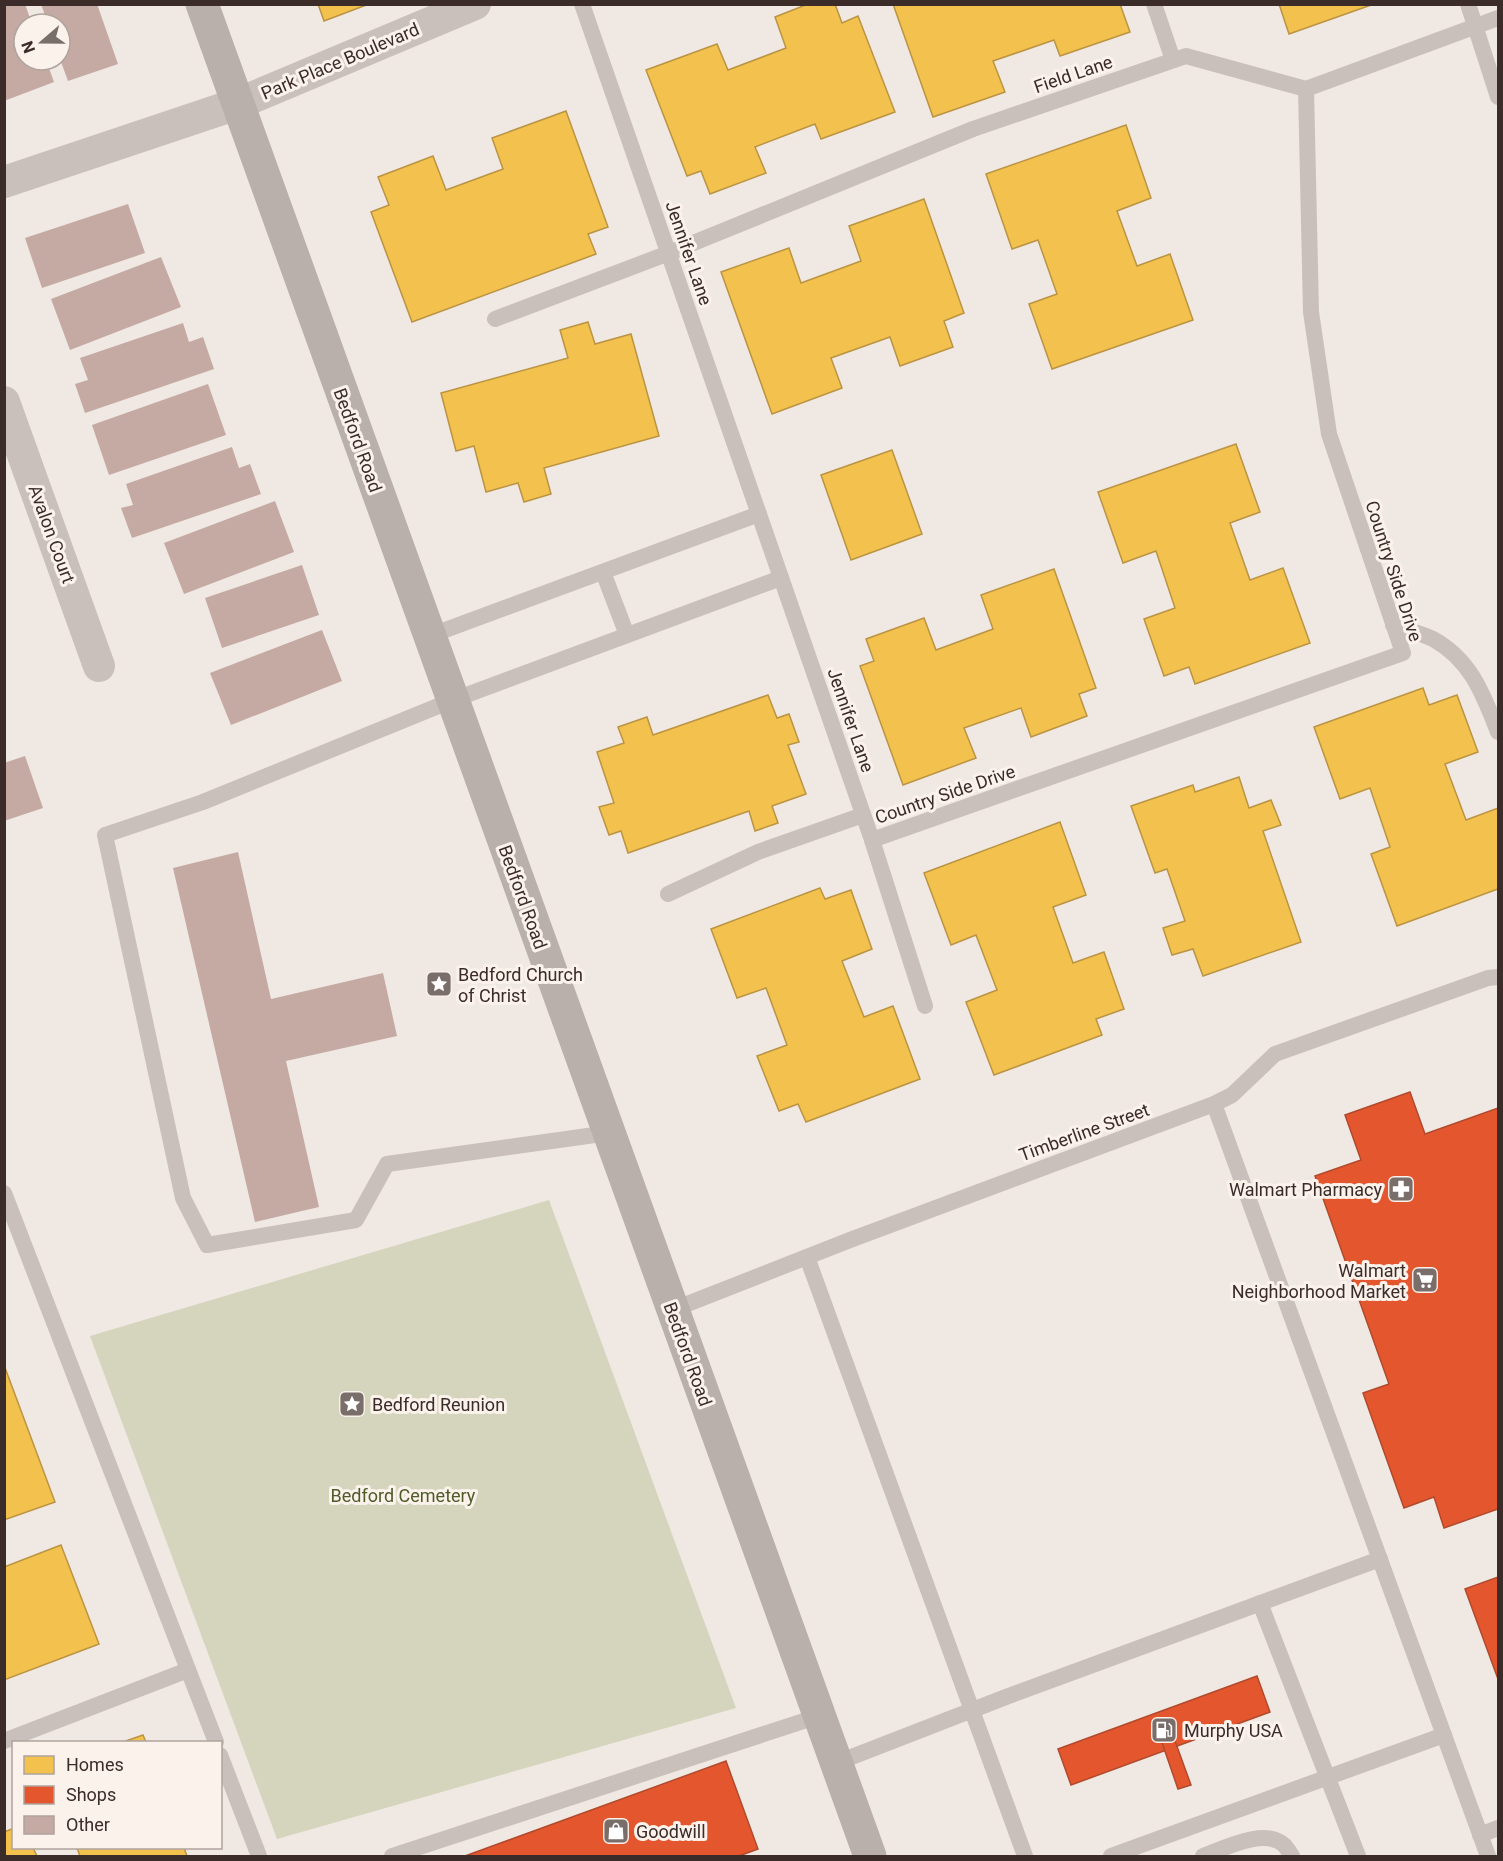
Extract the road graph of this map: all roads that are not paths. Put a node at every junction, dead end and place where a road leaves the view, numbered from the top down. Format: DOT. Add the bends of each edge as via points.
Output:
graph roads {
  1 [pos="202,4"];
  2 [pos="475,4"];
  3 [pos="582,4"];
  4 [pos="1154,4"];
  5 [pos="1468,4"];
  6 [pos="1498,18"];
  7 [pos="1477,26"];
  8 [pos="1173,60"];
  9 [pos="1306,89"];
  10 [pos="1498,97"];
  11 [pos="237,104"];
  12 [pos="4,182"];
  13 [pos="669,253"];
  14 [pos="495,319"];
  15 [pos="4,402"];
  16 [pos="759,514"];
  17 [pos="603,572"];
  18 [pos="781,578"];
  19 [pos="1393,626"];
  20 [pos="627,635"];
  21 [pos="429,636"];
  22 [pos="99,666"];
  23 [pos="453,700"];
  24 [pos="1498,732"];
  25 [pos="863,815"];
  26 [pos="872,840"];
  27 [pos="668,894"];
  28 [pos="1498,977"];
  29 [pos="925,1006"];
  30 [pos="1214,1104"];
  31 [pos="609,1133"];
  32 [pos="4,1193"];
  33 [pos="807,1257"];
  34 [pos="672,1310"];
  35 [pos="1380,1559"];
  36 [pos="1260,1603"];
  37 [pos="188,1670"];
  38 [pos="971,1711"];
  39 [pos="819,1716"];
  40 [pos="1444,1735"];
  41 [pos="4,1741"];
  42 [pos="215,1741"];
  43 [pos="222,1760"];
  44 [pos="836,1763"];
  45 [pos="1328,1777"];
  46 [pos="1498,1828"];
  47 [pos="1480,1834"];
  48 [pos="260,1857"];
  49 [pos="392,1857"];
  50 [pos="870,1857"];
  51 [pos="1025,1857"];
  52 [pos="1111,1857"];
  53 [pos="1203,1857"];
  54 [pos="1292,1857"];
  55 [pos="1358,1857"];
  56 [pos="1488,1857"];
  1 -- 11 [label="main road, Bedford Road"];
  2 -- 11 [label="street, Park Place Boulevard"];
  3 -- 13 [label="lane, Jennifer Lane"];
  4 -- 8 [label="lane"];
  5 -- 7 [label="lane"];
  6 -- 7 [label="lane"];
  7 -- 9 [label="lane"];
  7 -- 10 [label="lane"];
  8 -- 9 [label="lane, Field Lane" via="1186,56"];
  8 -- 13 [label="lane, Field Lane" via="973,129"];
  9 -- 19 [label="lane, Country Side Drive" via="1311,312 1329,434"];
  11 -- 12 [label="street"];
  11 -- 21 [label="main road, Bedford Road"];
  13 -- 14 [label="lane, Field Lane"];
  13 -- 16 [label="lane, Jennifer Lane"];
  15 -- 22 [label="street, Avalon Court"];
  16 -- 17 [label="lane"];
  16 -- 18 [label="lane, Jennifer Lane"];
  17 -- 20 [label="lane"];
  17 -- 21 [label="lane"];
  18 -- 20 [label="lane"];
  18 -- 25 [label="lane, Jennifer Lane"];
  19 -- 24 [label="lane" via="1432,639 1461,660 1480,686"];
  19 -- 26 [label="lane, Country Side Drive" via="1403,653"];
  20 -- 23 [label="lane"];
  21 -- 23 [label="main road, Bedford Road"];
  23 -- 31 [label="main road, Bedford Road"];
  23 -- 31 [label="lane" via="203,802 105,835 183,1198 207,1245 356,1220 387,1164"];
  25 -- 26 [label="lane, Jennifer Lane"];
  25 -- 27 [label="lane" via="758,852"];
  26 -- 29 [label="lane, Jennifer Lane"];
  28 -- 30 [label="lane, Timberline Street" via="1275,1054 1232,1095"];
  30 -- 33 [label="lane, Timberline Street"];
  30 -- 35 [label="lane"];
  31 -- 34 [label="main road, Bedford Road"];
  32 -- 37 [label="lane"];
  33 -- 34 [label="lane, Timberline Street"];
  33 -- 38 [label="lane"];
  34 -- 39 [label="main road, Bedford Road"];
  35 -- 36 [label="lane"];
  35 -- 40 [label="lane"];
  36 -- 38 [label="lane"];
  36 -- 45 [label="lane"];
  37 -- 41 [label="lane"];
  37 -- 42 [label="lane"];
  38 -- 44 [label="lane"];
  38 -- 51 [label="lane"];
  39 -- 44 [label="main road, Bedford Road"];
  39 -- 49 [label="lane"];
  40 -- 45 [label="lane"];
  40 -- 47 [label="lane"];
  43 -- 48 [label="lane"];
  44 -- 50 [label="main road, Bedford Road"];
  45 -- 52 [label="lane"];
  45 -- 55 [label="lane"];
  46 -- 47 [label="lane"];
  47 -- 56 [label="lane"];
  53 -- 54 [label="lane" via="1266,1837 1283,1843"];
}
